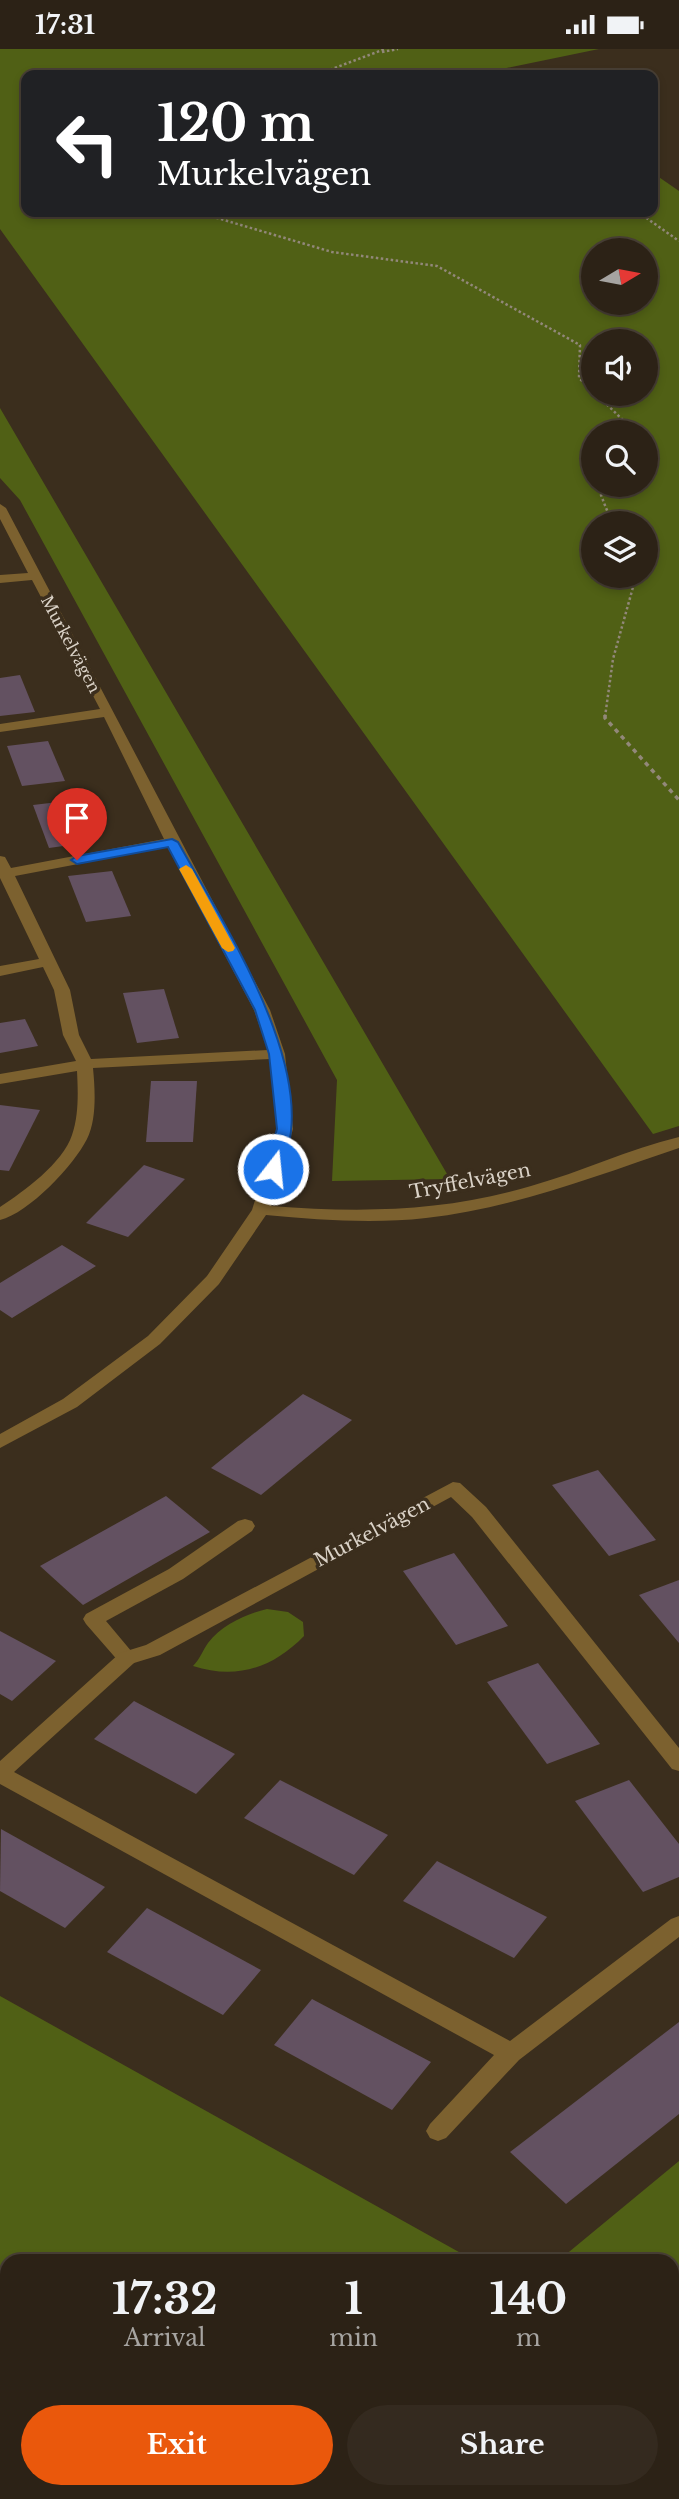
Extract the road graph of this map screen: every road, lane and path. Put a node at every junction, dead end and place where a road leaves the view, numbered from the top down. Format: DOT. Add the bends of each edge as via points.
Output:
graph roads {
  1 [pos="385,49"];
  2 [pos="398,49"];
  3 [pos="374,53"];
  4 [pos="329,70"];
  5 [pos="215,217"];
  6 [pos="645,217"];
  7 [pos="679,241"];
  8 [pos="581,380"];
  9 [pos="608,406"];
  10 [pos="623,420"];
  11 [pos="0,508"];
  12 [pos="4,524"];
  13 [pos="35,576"];
  14 [pos="0,579"];
  15 [pos="633,588"];
  16 [pos="108,712"];
  17 [pos="0,727"];
  18 [pos="679,800"];
  19 [pos="172,842"];
  20 [pos="2,869"];
  21 [pos="50,961"];
  22 [pos="0,971"];
  23 [pos="277,1054"];
  24 [pos="85,1063"];
  25 [pos="0,1079"];
  26 [pos="679,1142"];
  27 [pos="261,1210"];
  28 [pos="0,1215"];
  29 [pos="0,1442"];
  30 [pos="245,1526"];
  31 [pos="127,1658"];
  32 [pos="679,1763"];
  33 [pos="0,1774"];
  34 [pos="679,1925"];
  35 [pos="511,2053"];
  36 [pos="438,2131"];
  1 -- 3 [label="path"];
  2 -- 3 [label="path"];
  3 -- 4 [label="path"];
  5 -- 8 [label="path" via="332,252 438,266 580,345"];
  6 -- 7 [label="path"];
  9 -- 10 [label="path"];
  11 -- 12 [label="street, Murkelvägen"];
  12 -- 13 [label="street, Murkelvägen"];
  13 -- 14 [label="street, Murkelvägen"];
  13 -- 16 [label="street, Murkelvägen"];
  15 -- 18 [label="path" via="613,659 605,718"];
  16 -- 17 [label="street, Murkelvägen"];
  16 -- 19 [label="street, Murkelvägen"];
  19 -- 20 [label="street"];
  19 -- 23 [label="street, Murkelvägen" via="262,1010"];
  20 -- 21 [label="street"];
  21 -- 22 [label="street"];
  21 -- 24 [label="street" via="62,990 71,1035"];
  23 -- 24 [label="street"];
  23 -- 27 [label="street, Murkelvägen" via="285,1129"];
  24 -- 25 [label="street"];
  24 -- 28 [label="street" via="80,1137 63,1162"];
  26 -- 27 [label="street, Tryffelvägen" via="540,1189 448,1210 362,1216"];
  27 -- 29 [label="street, Murkelvägen" via="213,1280 154,1340 70,1403"];
  30 -- 31 [label="street" via="176,1574 93,1619"];
  31 -- 32 [label="street, Murkelvägen" via="153,1650 453,1488 479,1512"];
  31 -- 33 [label="street, Murkelvägen"];
  33 -- 35 [label="street, Murkelvägen"];
  34 -- 35 [label="street"];
  35 -- 36 [label="street"];
}
